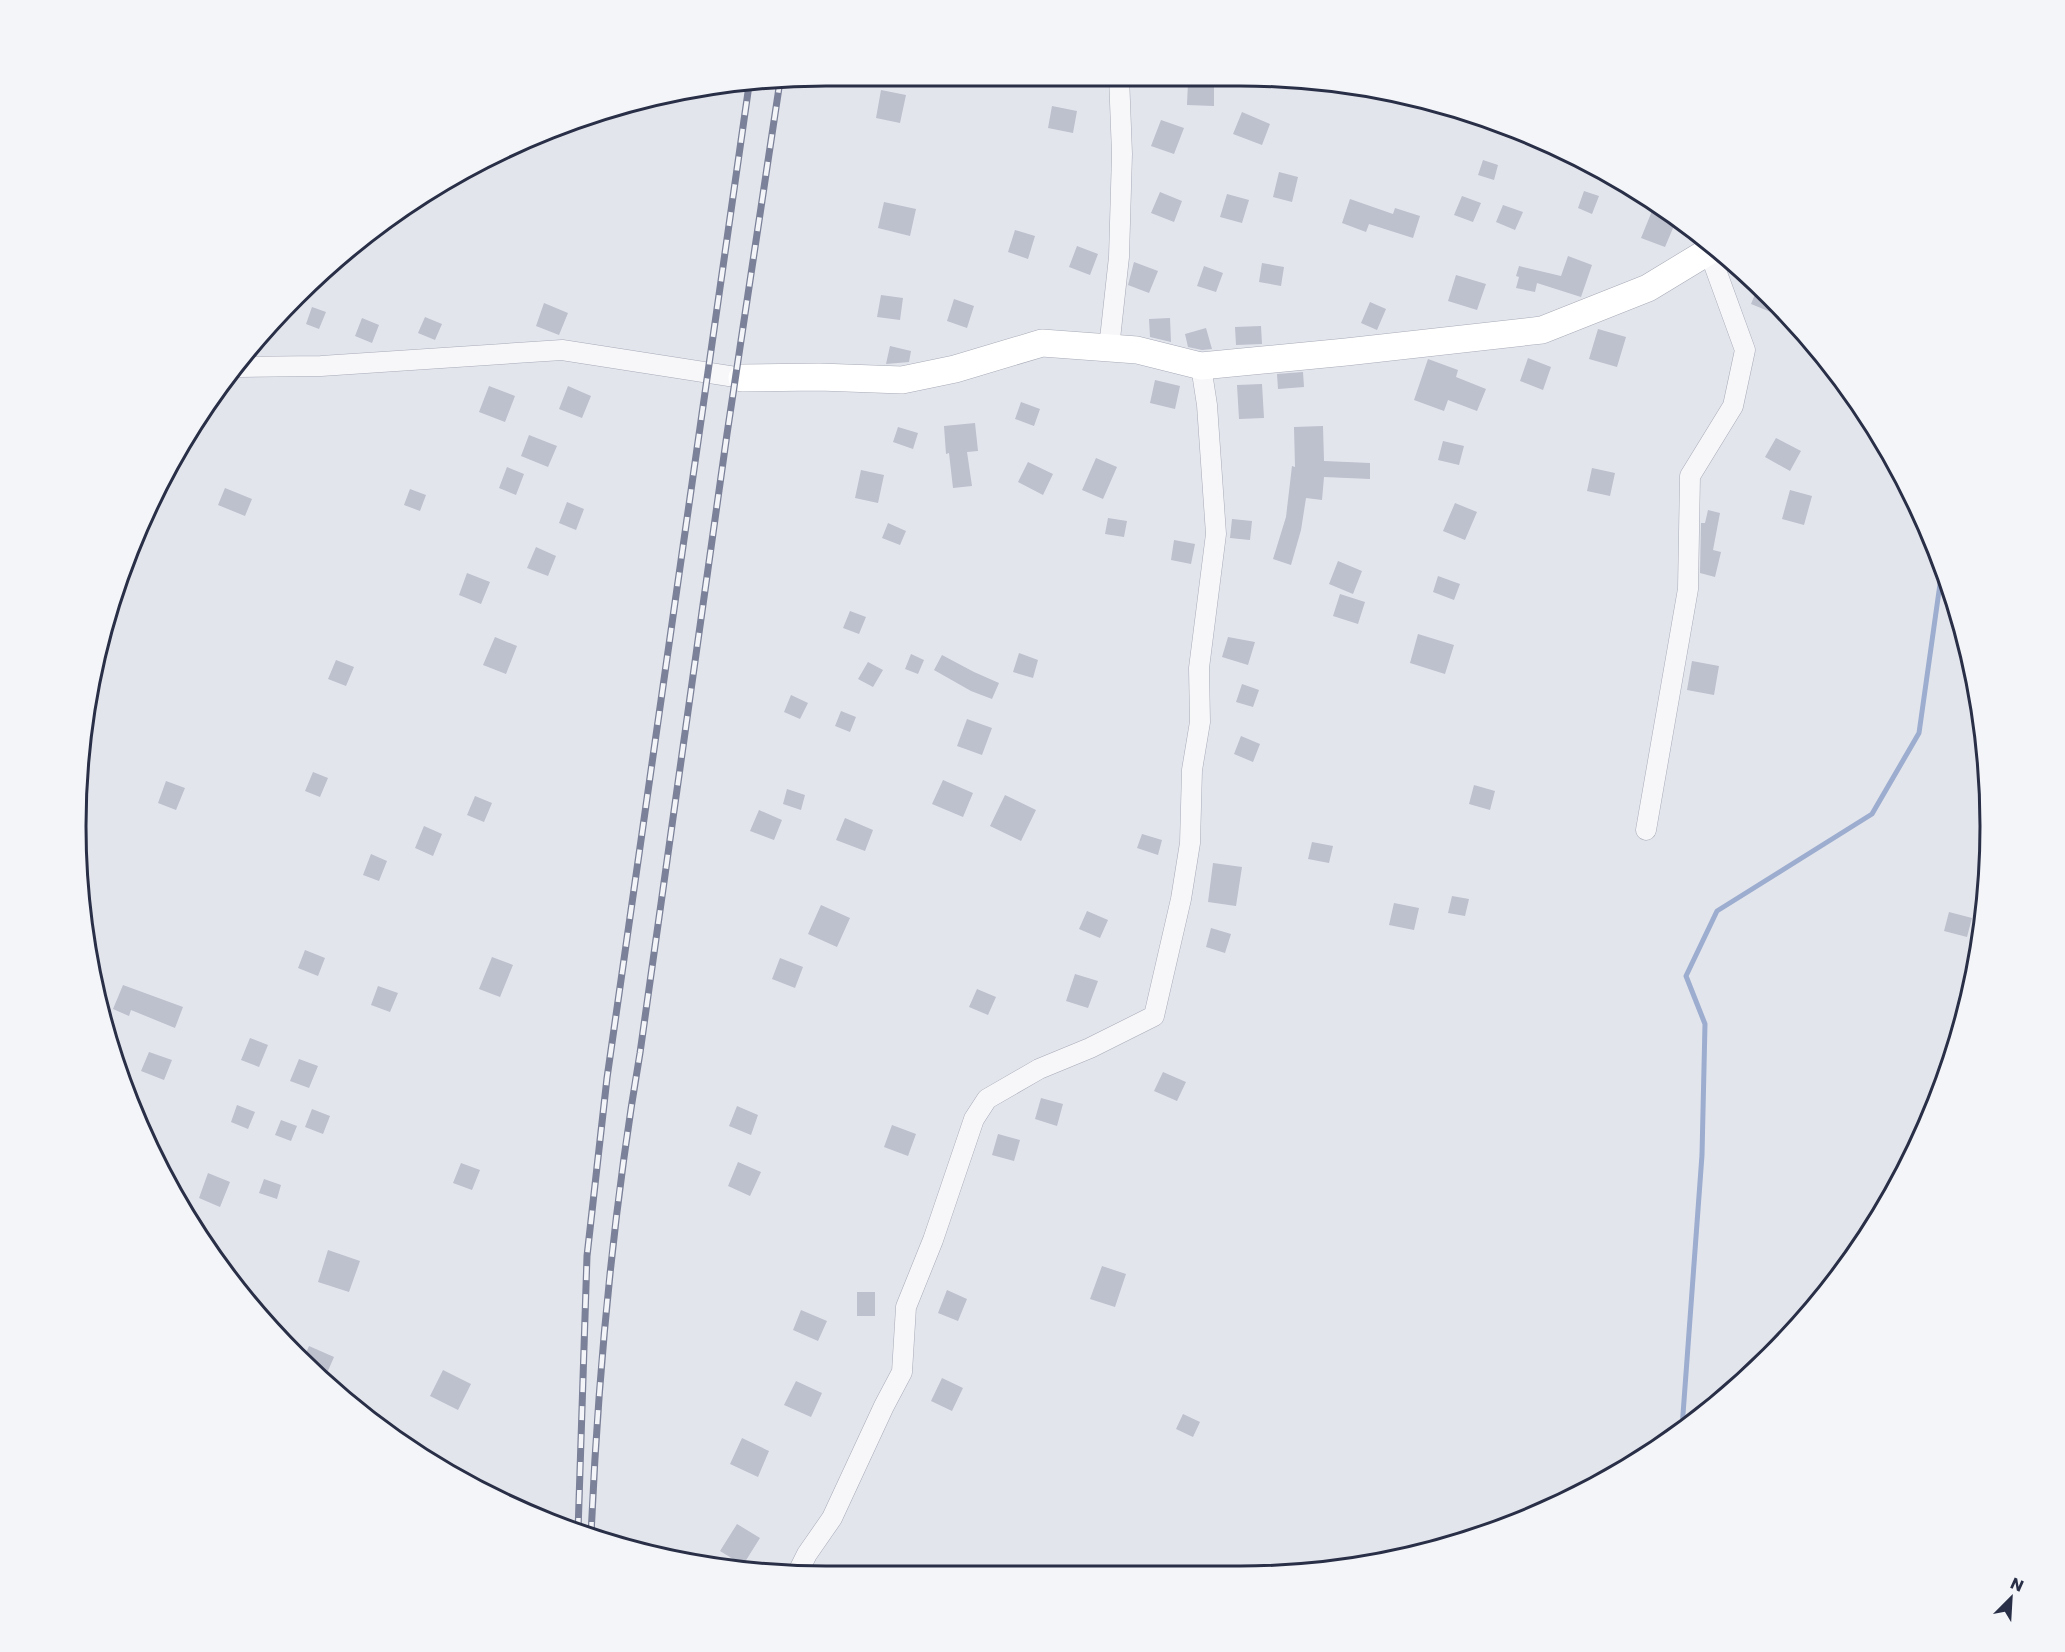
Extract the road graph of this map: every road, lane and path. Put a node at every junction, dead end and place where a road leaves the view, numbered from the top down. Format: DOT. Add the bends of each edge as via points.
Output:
graph roads {
  1 [pos="1119,85"];
  2 [pos="1706,252"];
  3 [pos="1714,259"];
  4 [pos="1109,348"];
  5 [pos="1201,366"];
  6 [pos="246,367"];
  7 [pos="742,378"];
  8 [pos="1646,830"];
  9 [pos="801,1565"];
  1 -- 4 [label="street" via="1119,257"];
  2 -- 5 [label="street" via="1648,288 1542,330"];
  3 -- 8 [label="street" via="1744,350 1733,406 1690,476 1688,588"];
  4 -- 5 [label="street" via="1137,350"];
  4 -- 7 [label="street" via="1042,344 902,380"];
  5 -- 9 [label="street" via="1216,534 1199,668 1200,722 1192,770 1190,843 1154,1016 1039,1069 987,1099 974,1119 906,1307 902,1372 832,1518"];
  6 -- 7 [label="street" via="321,366 562,350"];
}
